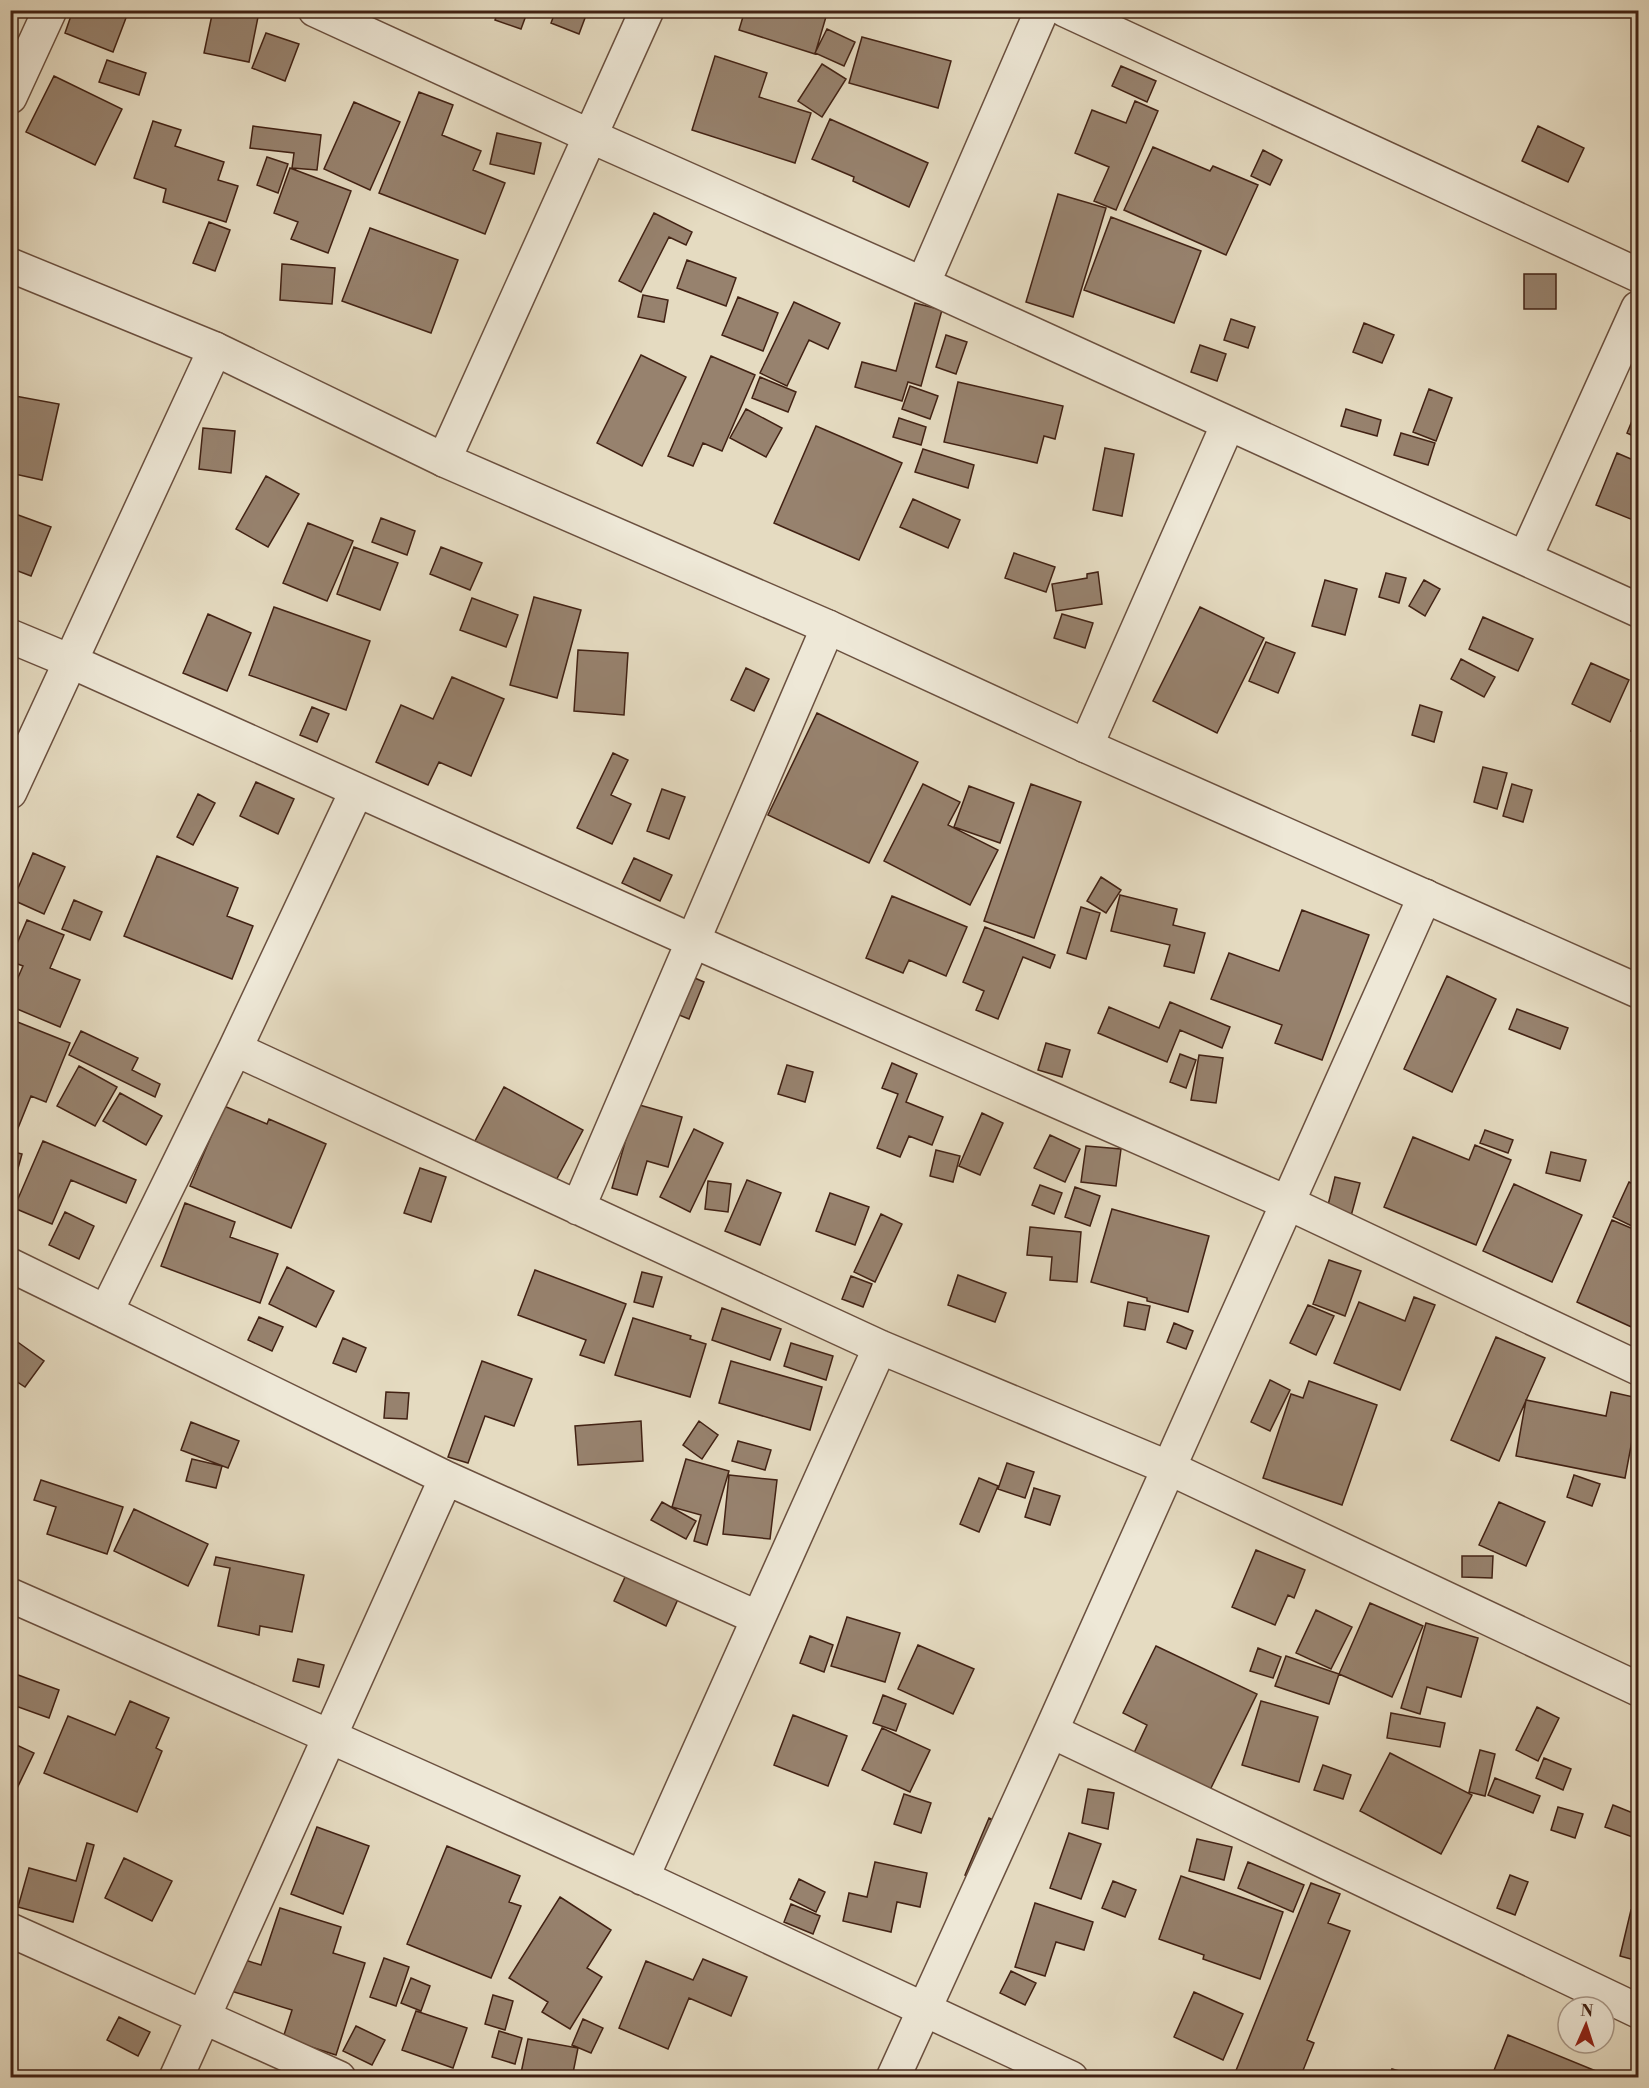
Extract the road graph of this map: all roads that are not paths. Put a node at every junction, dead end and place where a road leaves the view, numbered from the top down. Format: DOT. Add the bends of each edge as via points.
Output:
graph roads {
  1 [pos="50,10"];
  2 [pos="315,10"];
  3 [pos="647,10"];
  4 [pos="1042,10"];
  5 [pos="1065,10"];
  6 [pos="10,97"];
  7 [pos="590,136"];
  8 [pos="10,265"];
  9 [pos="1638,275"];
  10 [pos="923,284"];
  11 [pos="1638,308"];
  12 [pos="215,349"];
  13 [pos="1228,423"];
  14 [pos="444,460"];
  15 [pos="1525,558"];
  16 [pos="1638,610"];
  17 [pos="828,627"];
  18 [pos="10,636"];
  19 [pos="70,661"];
  20 [pos="1086,746"];
  21 [pos="357,790"];
  22 [pos="10,792"];
  23 [pos="1425,896"];
  24 [pos="693,941"];
  25 [pos="1638,991"];
  26 [pos="235,1049"];
  27 [pos="1288,1203"];
  28 [pos="578,1208"];
  29 [pos="10,1265"];
  30 [pos="106,1312"];
  31 [pos="880,1347"];
  32 [pos="1638,1368"];
  33 [pos="1169,1468"];
  34 [pos="446,1478"];
  35 [pos="10,1595"];
  36 [pos="758,1618"];
  37 [pos="1638,1689"];
  38 [pos="1051,1731"];
  39 [pos="331,1736"];
  40 [pos="642,1878"];
  41 [pos="10,1930"];
  42 [pos="923,2010"];
  43 [pos="1638,2011"];
  44 [pos="203,2017"];
  45 [pos="176,2078"];
  46 [pos="339,2078"];
  47 [pos="893,2078"];
  48 [pos="1071,2078"];
  1 -- 6 [label="street"];
  2 -- 7 [label="street"];
  3 -- 7 [label="street"];
  4 -- 10 [label="street"];
  5 -- 9 [label="street"];
  7 -- 10 [label="street"];
  7 -- 14 [label="street"];
  8 -- 12 [label="street"];
  10 -- 13 [label="street"];
  11 -- 15 [label="street"];
  12 -- 14 [label="street"];
  12 -- 19 [label="street"];
  13 -- 15 [label="street"];
  13 -- 20 [label="street"];
  14 -- 17 [label="street"];
  15 -- 16 [label="street"];
  17 -- 20 [label="street"];
  17 -- 24 [label="street"];
  18 -- 19 [label="street"];
  19 -- 21 [label="street"];
  19 -- 22 [label="street"];
  20 -- 23 [label="street"];
  21 -- 24 [label="street"];
  21 -- 26 [label="street"];
  23 -- 25 [label="street"];
  23 -- 27 [label="street"];
  24 -- 27 [label="street"];
  24 -- 28 [label="street"];
  26 -- 28 [label="street"];
  26 -- 30 [label="street"];
  27 -- 32 [label="street"];
  27 -- 33 [label="street"];
  28 -- 31 [label="street"];
  29 -- 30 [label="street"];
  30 -- 34 [label="street"];
  31 -- 33 [label="street"];
  31 -- 36 [label="street"];
  33 -- 37 [label="street"];
  33 -- 38 [label="street"];
  34 -- 36 [label="street"];
  34 -- 39 [label="street"];
  35 -- 39 [label="street"];
  36 -- 40 [label="street"];
  38 -- 42 [label="street"];
  38 -- 43 [label="street"];
  39 -- 40 [label="street"];
  39 -- 44 [label="street"];
  40 -- 42 [label="street"];
  41 -- 44 [label="street"];
  42 -- 47 [label="street"];
  42 -- 48 [label="street"];
  44 -- 45 [label="street"];
  44 -- 46 [label="street"];
}
